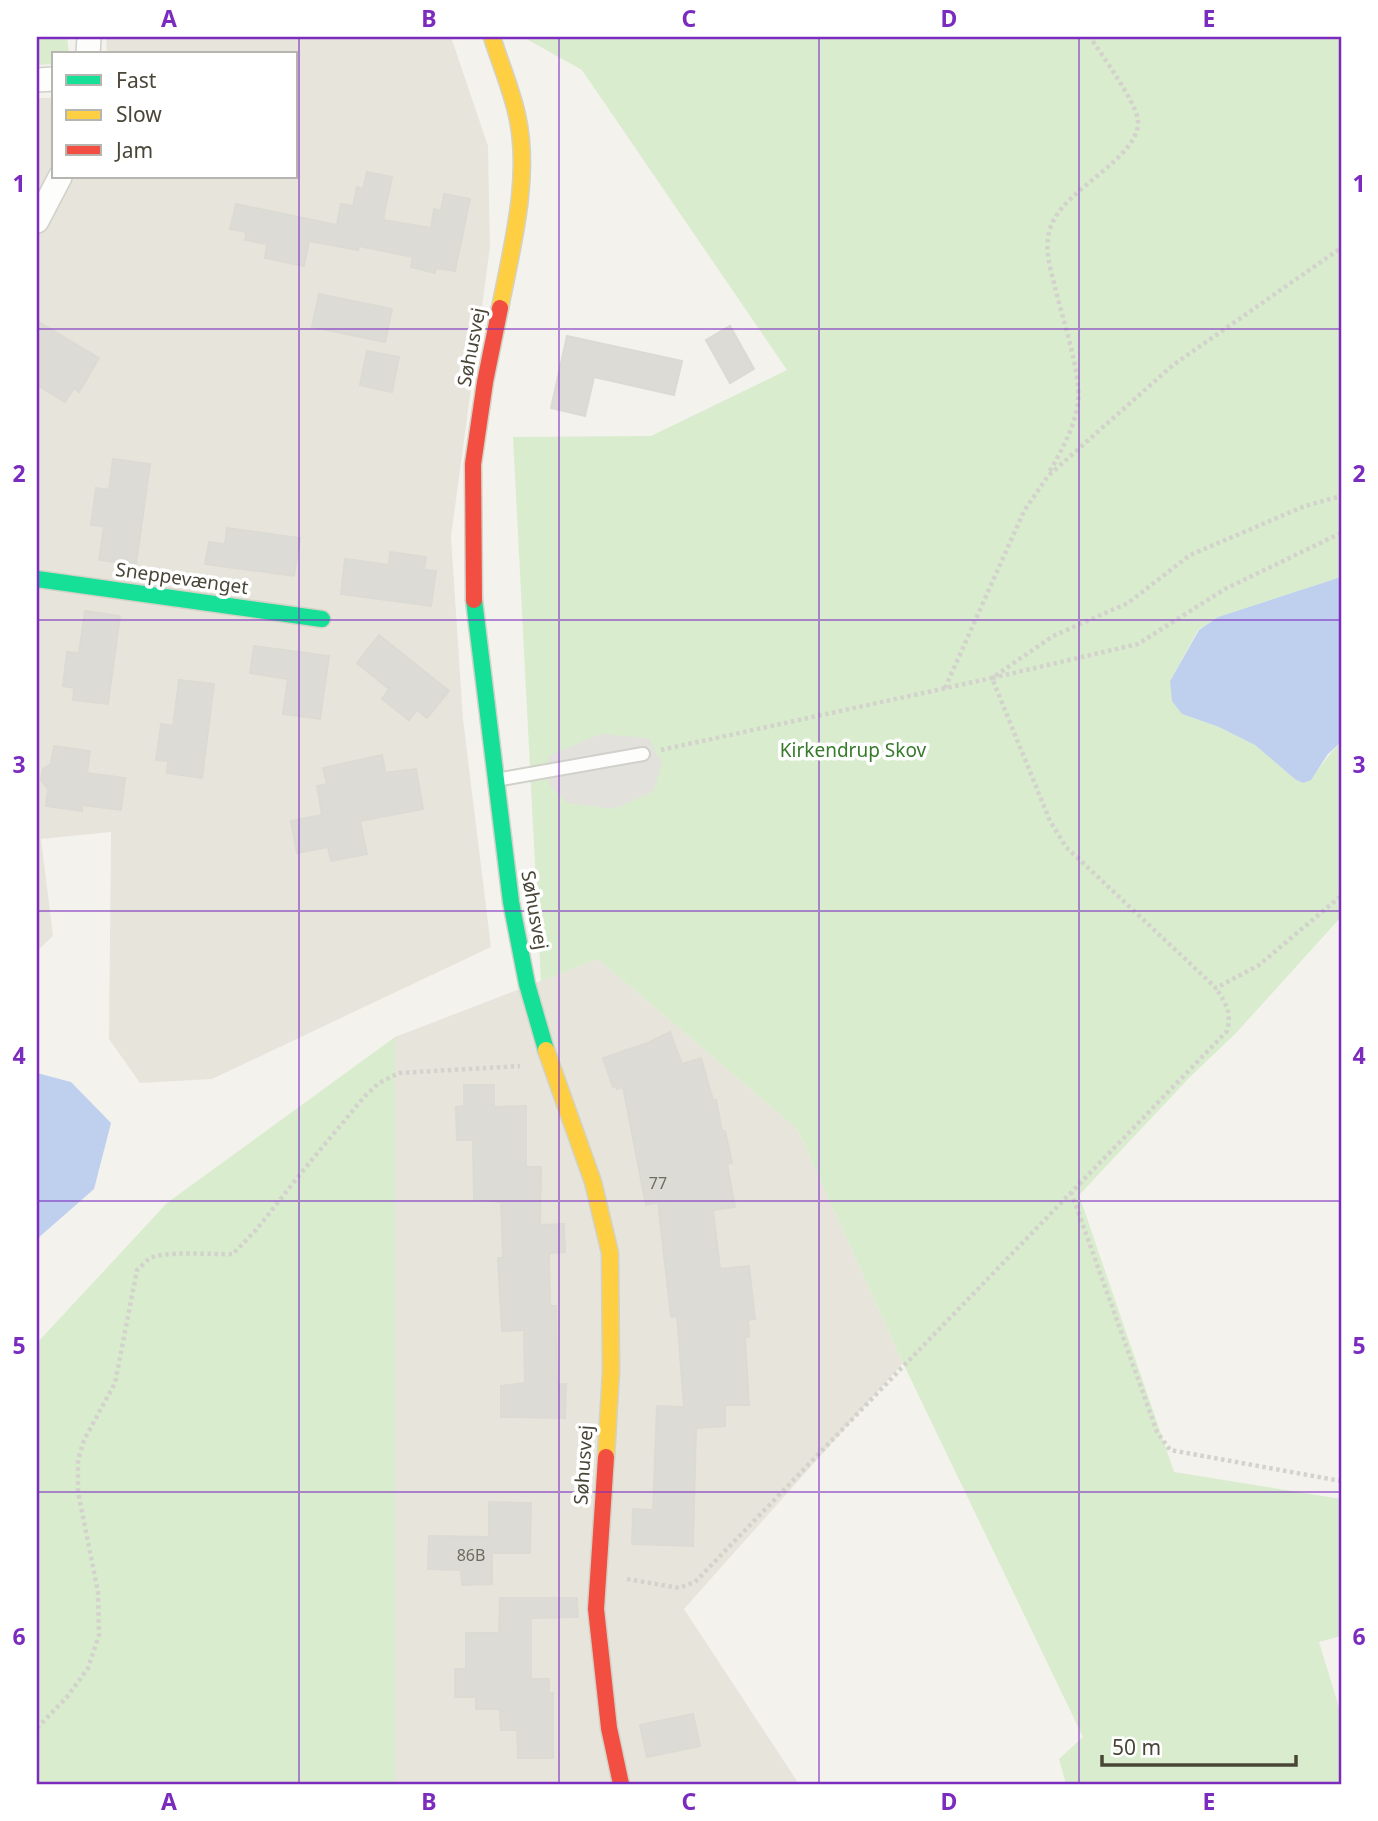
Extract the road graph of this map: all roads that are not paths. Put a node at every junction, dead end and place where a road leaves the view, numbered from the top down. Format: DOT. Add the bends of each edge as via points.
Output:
graph roads {
  1 [pos="492,37"];
  2 [pos="59,178"];
  3 [pos="37,221"];
  4 [pos="37,579"];
  5 [pos="322,619"];
  6 [pos="643,754"];
  7 [pos="496,780"];
  8 [pos="621,1784"];
  1 -- 7 [label="street, Søhusvej" via="517,116 521,167 516,225 473,464 474,603"];
  2 -- 3 [label="street"];
  4 -- 5 [label="street, Sneppevænget"];
  6 -- 7 [label="lane"];
  7 -- 8 [label="street, Søhusvej" via="527,984 550,1065 593,1182 610,1253 611,1371 597,1627"];
}
